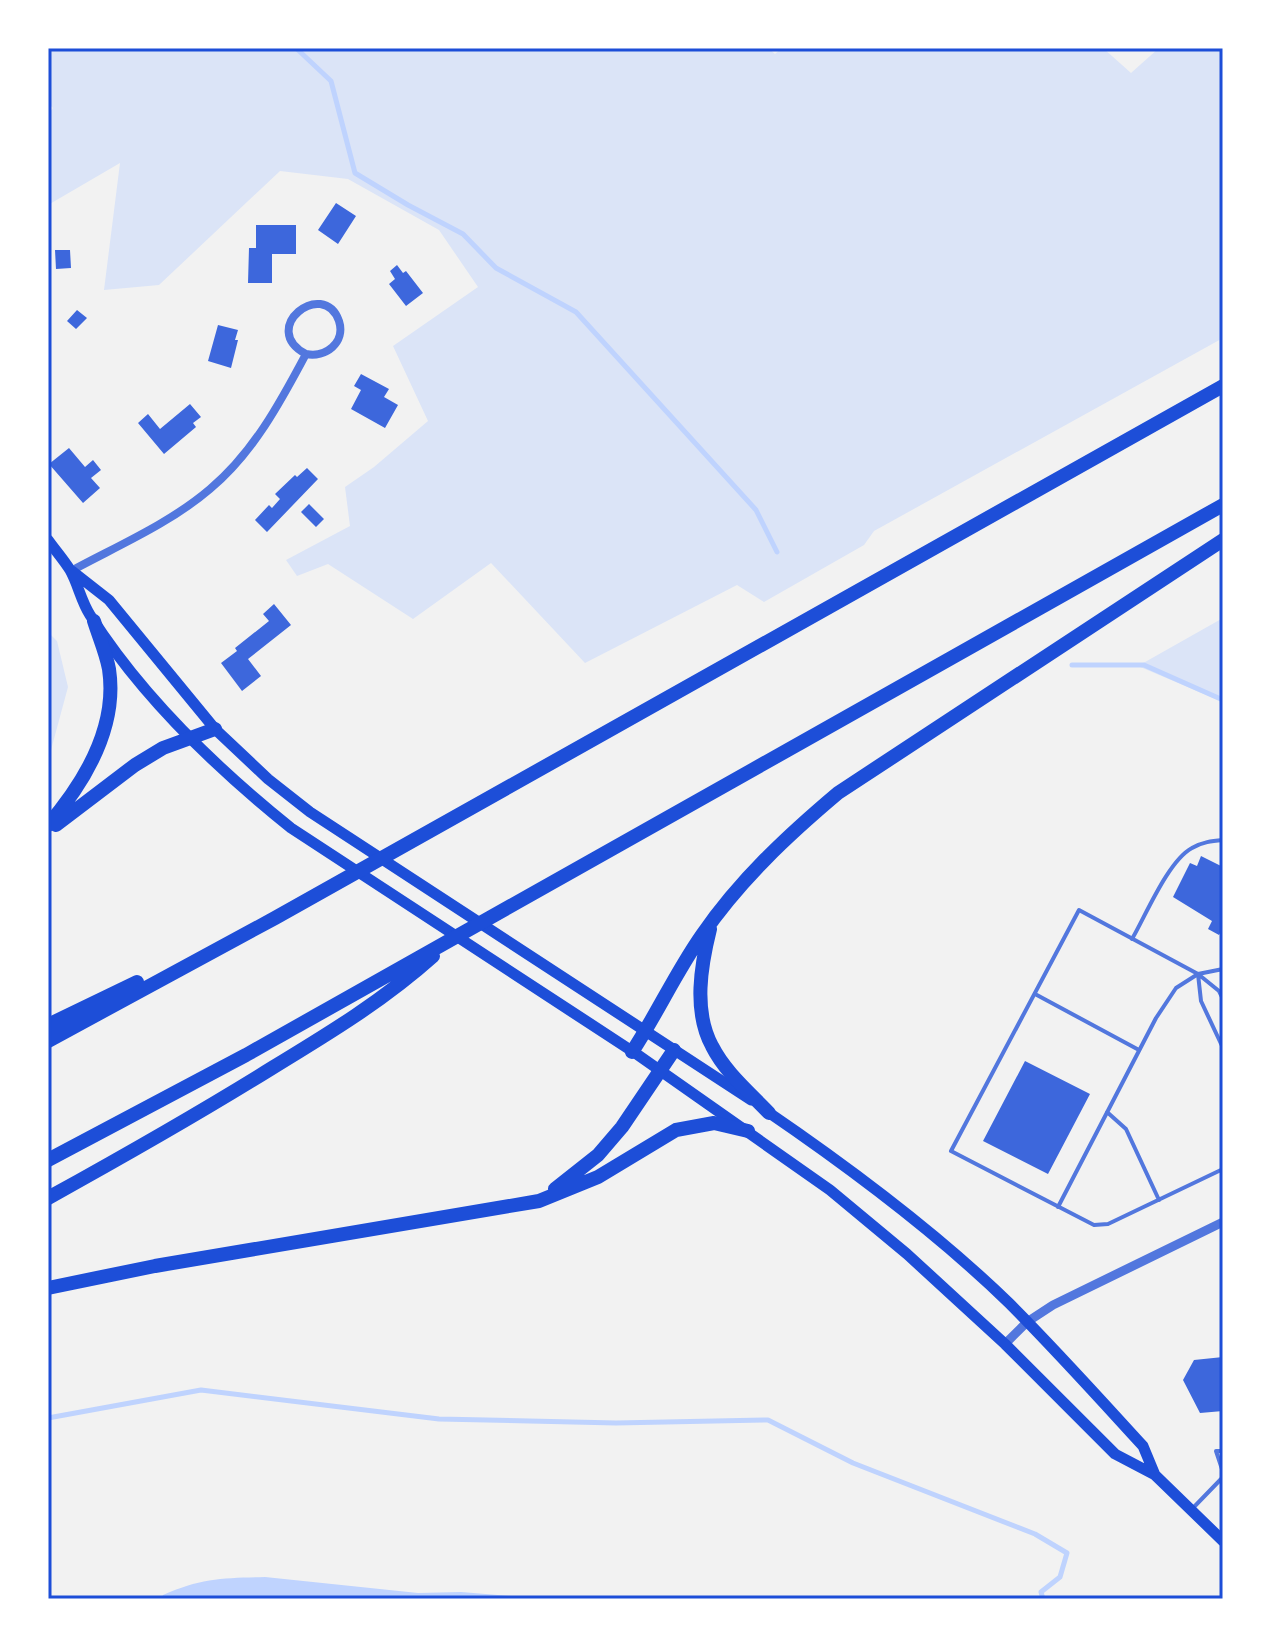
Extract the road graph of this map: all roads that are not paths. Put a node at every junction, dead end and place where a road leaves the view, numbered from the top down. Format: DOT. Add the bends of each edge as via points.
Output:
graph roads {
  1 [pos="306,354"];
  2 [pos="1223,386"];
  3 [pos="1223,505"];
  4 [pos="48,540"];
  5 [pos="1223,540"];
  6 [pos="71,571"];
  7 [pos="94,621"];
  8 [pos="215,729"];
  9 [pos="191,737"];
  10 [pos="48,825"];
  11 [pos="48,831"];
  12 [pos="1223,840"];
  13 [pos="275,918"];
  14 [pos="713,920"];
  15 [pos="455,937"];
  16 [pos="1132,939"];
  17 [pos="1223,969"];
  18 [pos="1198,974"];
  19 [pos="1034,994"];
  20 [pos="1223,999"];
  21 [pos="48,1025"];
  22 [pos="645,1031"];
  23 [pos="48,1041"];
  24 [pos="1223,1048"];
  25 [pos="674,1050"];
  26 [pos="1139,1050"];
  27 [pos="632,1052"];
  28 [pos="661,1071"];
  29 [pos="1107,1112"];
  30 [pos="769,1113"];
  31 [pos="748,1131"];
  32 [pos="48,1160"];
  33 [pos="1223,1169"];
  34 [pos="48,1198"];
  35 [pos="1159,1200"];
  36 [pos="539,1201"];
  37 [pos="1058,1207"];
  38 [pos="1223,1222"];
  39 [pos="48,1288"];
  40 [pos="1027,1322"];
  41 [pos="1005,1344"];
  42 [pos="1223,1451"];
  43 [pos="1223,1474"];
  44 [pos="1155,1475"];
  45 [pos="1191,1511"];
  46 [pos="1223,1541"];
  1 -- 1 [label="street" via="291,339 292,318 309,305 325,306 337,318 338,340 322,354"];
  1 -- 6 [label="street" via="263,430 211,488 170,517"];
  2 -- 13 [label="highway"];
  3 -- 15 [label="highway"];
  4 -- 6 [label="main road"];
  5 -- 14 [label="highway" via="838,793 757,866"];
  6 -- 7 [label="main road"];
  6 -- 8 [label="main road" via="109,600"];
  7 -- 9 [label="main road"];
  7 -- 10 [label="highway" via="109,670 107,717 92,761"];
  8 -- 9 [label="highway"];
  8 -- 22 [label="main road" via="315,815"];
  9 -- 11 [label="highway" via="135,765"];
  9 -- 27 [label="main road" via="243,790 291,828"];
  12 -- 16 [label="lane" via="1189,849 1173,866"];
  13 -- 21 [label="highway"];
  13 -- 23 [label="highway"];
  14 -- 22 [label="highway"];
  14 -- 30 [label="highway" via="701,963 707,1034 725,1067"];
  15 -- 32 [label="highway"];
  15 -- 34 [label="highway" via="400,986 341,1026"];
  16 -- 18 [label="lane"];
  16 -- 19 [label="lane" via="1079,910"];
  17 -- 18 [label="lane"];
  18 -- 20 [label="lane"];
  18 -- 24 [label="lane" via="1201,1001"];
  18 -- 26 [label="lane" via="1176,988"];
  19 -- 26 [label="lane"];
  19 -- 37 [label="lane" via="951,1151"];
  22 -- 25 [label="main road"];
  22 -- 27 [label="highway"];
  25 -- 28 [label="highway"];
  25 -- 30 [label="main road"];
  26 -- 29 [label="lane"];
  27 -- 28 [label="main road"];
  28 -- 31 [label="main road"];
  28 -- 36 [label="highway" via="598,1155"];
  29 -- 35 [label="lane" via="1126,1129"];
  29 -- 37 [label="lane"];
  30 -- 40 [label="main road" via="837,1159 937,1240"];
  31 -- 36 [label="highway" via="714,1123 676,1130 598,1177"];
  31 -- 41 [label="main road" via="830,1190"];
  33 -- 35 [label="lane"];
  35 -- 37 [label="lane" via="1108,1224 1094,1225"];
  36 -- 39 [label="highway"];
  38 -- 40 [label="street"];
  40 -- 41 [label="street"];
  40 -- 44 [label="main road" via="1143,1446"];
  41 -- 44 [label="main road" via="1115,1454"];
  42 -- 43 [label="lane" via="1216,1451"];
  43 -- 45 [label="lane"];
  44 -- 45 [label="main road"];
  45 -- 46 [label="main road"];
}
